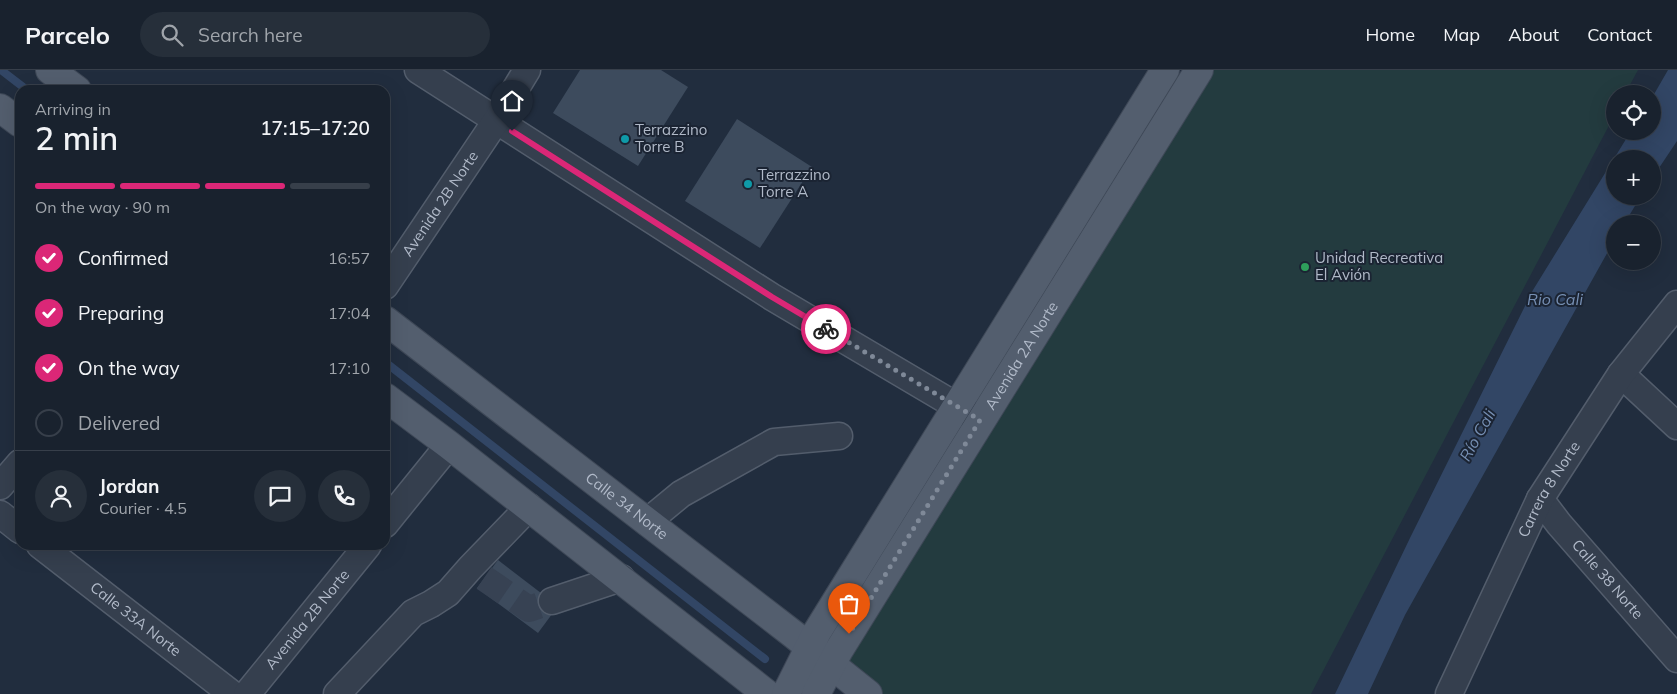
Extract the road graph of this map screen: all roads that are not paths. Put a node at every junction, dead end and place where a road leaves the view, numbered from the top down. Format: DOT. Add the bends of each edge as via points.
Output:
graph roads {
  1 [pos="50,70"];
  2 [pos="418,70"];
  3 [pos="528,70"];
  4 [pos="1164,70"];
  5 [pos="1195,71"];
  6 [pos="70,85"];
  7 [pos="0,108"];
  8 [pos="15,119"];
  9 [pos="496,121"];
  10 [pos="390,279"];
  11 [pos="1677,304"];
  12 [pos="390,324"];
  13 [pos="1621,374"];
  14 [pos="390,401"];
  15 [pos="958,406"];
  16 [pos="980,420"];
  17 [pos="1677,426"];
  18 [pos="839,436"];
  19 [pos="449,445"];
  20 [pos="15,469"];
  21 [pos="0,486"];
  22 [pos="1540,499"];
  23 [pos="529,507"];
  24 [pos="0,514"];
  25 [pos="390,518"];
  26 [pos="647,522"];
  27 [pos="15,526"];
  28 [pos="46,550"];
  29 [pos="364,550"];
  30 [pos="621,578"];
  31 [pos="552,601"];
  32 [pos="810,647"];
  33 [pos="1677,659"];
  34 [pos="831,665"];
  35 [pos="232,694"];
  36 [pos="247,694"];
  37 [pos="337,694"];
  38 [pos="768,694"];
  39 [pos="786,694"];
  40 [pos="816,694"];
  41 [pos="868,694"];
  42 [pos="1449,694"];
  1 -- 6 [label="main road"];
  2 -- 9 [label="street"];
  3 -- 9 [label="street, Avenida 2B Norte"];
  4 -- 15 [label="main road, Avenida 2A Norte"];
  5 -- 16 [label="main road, Avenida 2A Norte"];
  7 -- 8 [label="main road"];
  9 -- 10 [label="street, Avenida 2B Norte"];
  9 -- 15 [label="street" via="772,297"];
  11 -- 13 [label="street, Carrera 8 Norte"];
  12 -- 26 [label="main road, Calle 34 Norte"];
  13 -- 17 [label="street"];
  13 -- 22 [label="street, Carrera 8 Norte"];
  14 -- 19 [label="main road"];
  15 -- 16 [label="street"];
  15 -- 32 [label="main road, Avenida 2A Norte"];
  16 -- 34 [label="main road, Avenida 2A Norte"];
  18 -- 26 [label="street" via="774,442 681,494"];
  19 -- 23 [label="main road"];
  19 -- 25 [label="street"];
  20 -- 21 [label="street"];
  22 -- 33 [label="street, Calle 38 Norte"];
  22 -- 42 [label="street, Carrera 8 Norte"];
  23 -- 30 [label="main road"];
  23 -- 37 [label="street" via="477,573 413,613"];
  24 -- 27 [label="street"];
  26 -- 32 [label="main road, Calle 34 Norte"];
  28 -- 35 [label="street, Calle 33A Norte"];
  29 -- 36 [label="street, Avenida 2B Norte"];
  30 -- 31 [label="street"];
  30 -- 38 [label="main road"];
  32 -- 34 [label="main road, Calle 34 Norte"];
  32 -- 39 [label="main road, Avenida 2A Norte"];
  34 -- 40 [label="main road, Avenida 2A Norte"];
  34 -- 41 [label="main road, Calle 34 Norte"];
}
